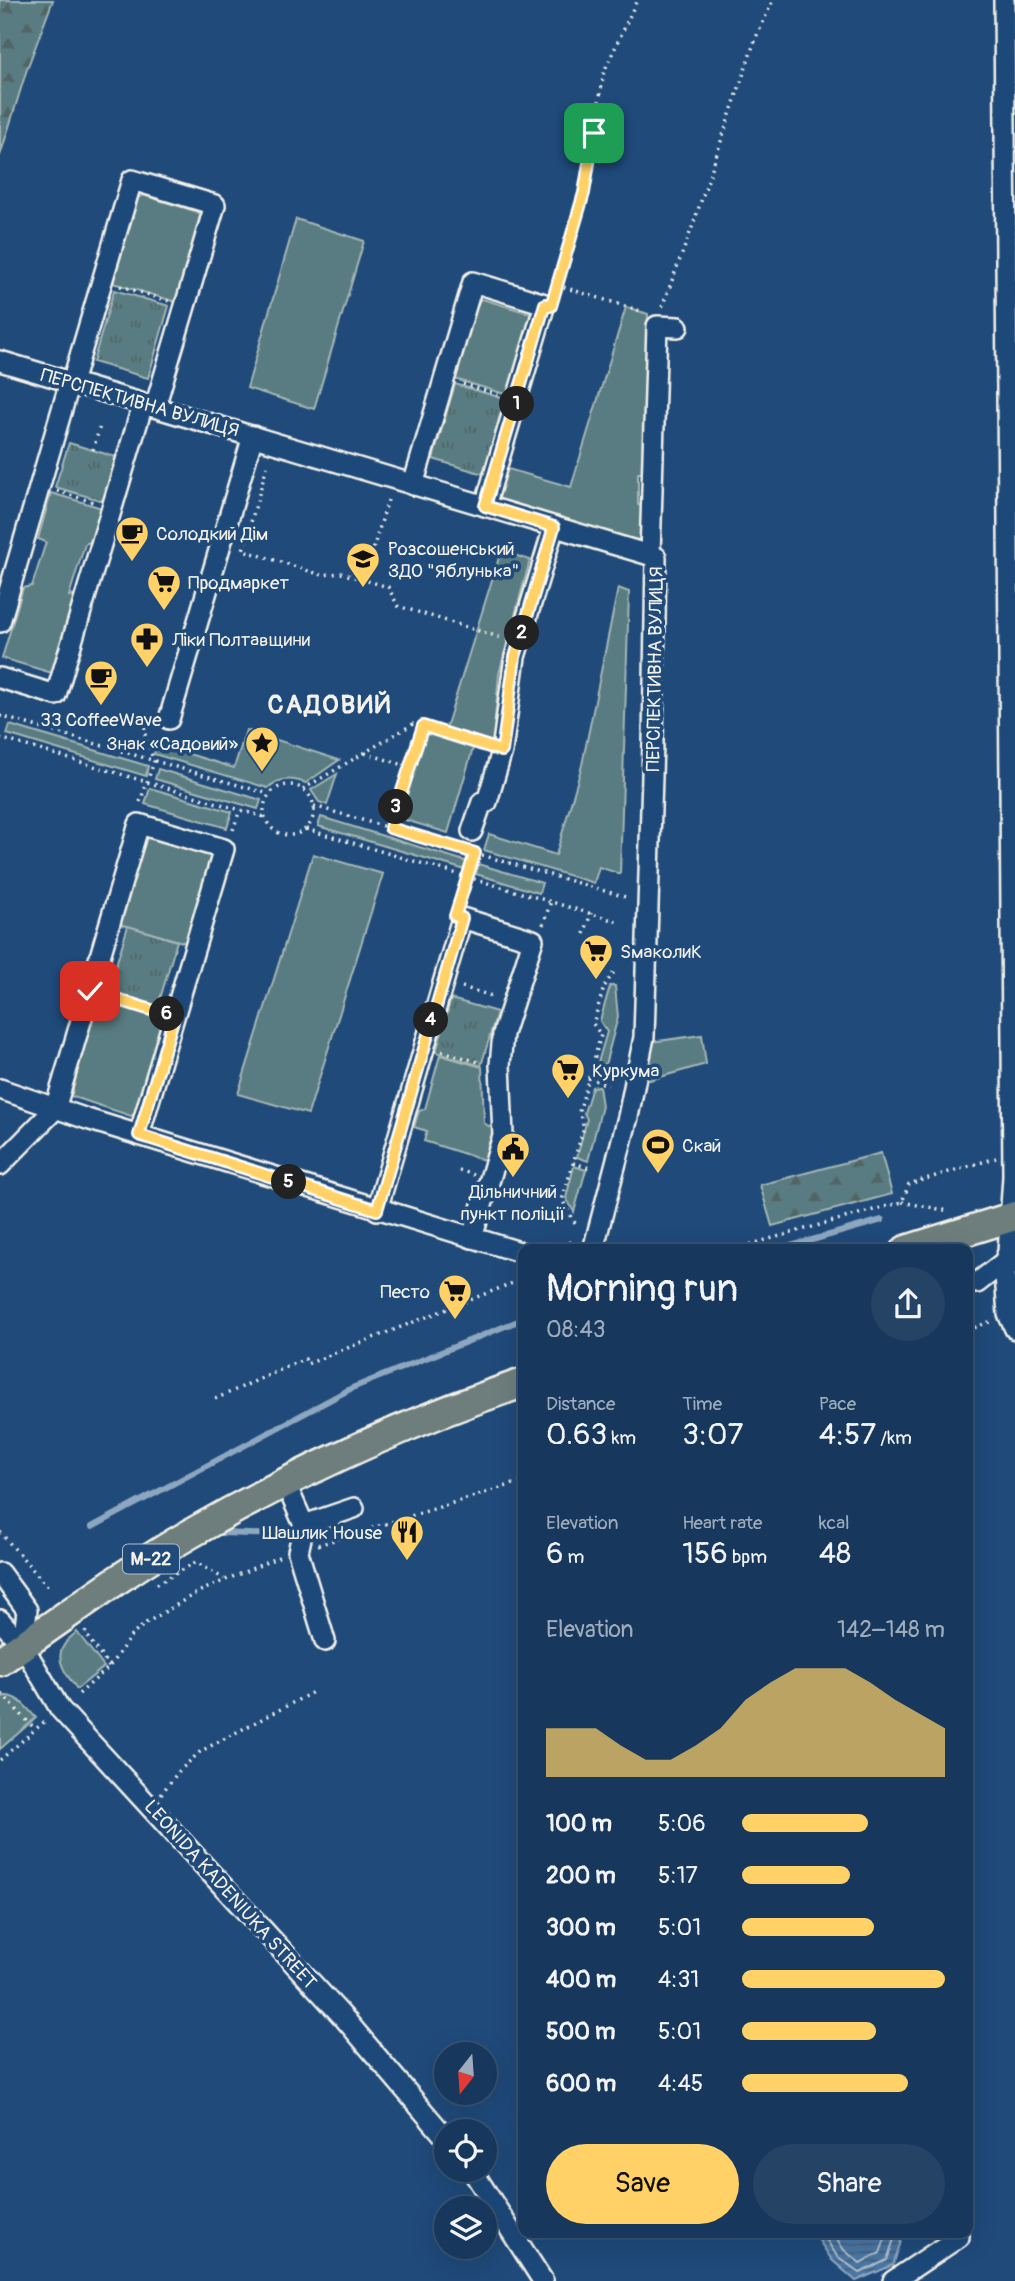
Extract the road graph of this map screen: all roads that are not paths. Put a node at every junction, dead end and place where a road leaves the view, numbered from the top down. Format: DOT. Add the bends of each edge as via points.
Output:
graph roads {
  1 [pos="1004,0"];
  2 [pos="678,327"];
  3 [pos="0,361"];
  4 [pos="71,382"];
  5 [pos="149,405"];
  6 [pos="253,436"];
  7 [pos="413,485"];
  8 [pos="485,506"];
  9 [pos="554,527"];
  10 [pos="650,555"];
  11 [pos="0,622"];
  12 [pos="0,678"];
  13 [pos="169,719"];
  14 [pos="1012,772"];
  15 [pos="472,831"];
  16 [pos="0,1089"];
  17 [pos="55,1109"];
  18 [pos="139,1135"];
  19 [pos="0,1165"];
  20 [pos="377,1210"];
  21 [pos="1013,1217"];
  22 [pos="472,1238"];
  23 [pos="595,1244"];
  24 [pos="925,1244"];
  25 [pos="518,1252"];
  26 [pos="1009,1264"];
  27 [pos="977,1283"];
  28 [pos="1012,1322"];
  29 [pos="518,1385"];
  30 [pos="285,1482"];
  31 [pos="354,1508"];
  32 [pos="304,1525"];
  33 [pos="4,1577"];
  34 [pos="0,1620"];
  35 [pos="325,1641"];
  36 [pos="12,1654"];
  37 [pos="434,2123"];
  38 [pos="480,2182"];
  39 [pos="958,2238"];
  40 [pos="543,2281"];
  41 [pos="893,2281"];
  1 -- 14 [label="street"];
  2 -- 10 [label="street" via="657,326"];
  3 -- 4 [label="street, ПЕРСПЕКТИВНА ВУЛИЦЯ"];
  4 -- 5 [label="street, ПЕРСПЕКТИВНА ВУЛИЦЯ"];
  4 -- 5 [label="street" via="132,180 144,183 215,205"];
  4 -- 11 [label="street"];
  5 -- 6 [label="street, ПЕРСПЕКТИВНА ВУЛИЦЯ"];
  5 -- 12 [label="street" via="112,508 56,695"];
  6 -- 7 [label="street, ПЕРСПЕКТИВНА ВУЛИЦЯ"];
  6 -- 13 [label="street"];
  7 -- 8 [label="street, ПЕРСПЕКТИВНА ВУЛИЦЯ"];
  7 -- 8 [label="street" via="473,282 545,304"];
  8 -- 9 [label="street, ПЕРСПЕКТИВНА ВУЛИЦЯ"];
  9 -- 10 [label="street, ПЕРСПЕКТИВНА ВУЛИЦЯ"];
  9 -- 15 [label="street" via="515,657 502,751 487,802 482,802"];
  10 -- 23 [label="street, ПЕРСПЕКТИВНА ВУЛИЦЯ" via="656,557 645,1027 628,1117"];
  14 -- 21 [label="street"];
  16 -- 17 [label="street"];
  17 -- 18 [label="street"];
  17 -- 18 [label="street" via="139,824 224,849"];
  17 -- 19 [label="street"];
  18 -- 20 [label="street"];
  20 -- 22 [label="street"];
  20 -- 22 [label="street" via="462,918 533,940 503,1034 502,1136"];
  21 -- 24 [label="highway"];
  21 -- 26 [label="street"];
  22 -- 25 [label="street"];
  26 -- 27 [label="street"];
  26 -- 28 [label="street"];
  29 -- 30 [label="highway, М-22" via="404,1426"];
  30 -- 32 [label="street"];
  30 -- 36 [label="highway, М-22" via="189,1534"];
  31 -- 32 [label="street"];
  32 -- 35 [label="street" via="298,1552"];
  33 -- 36 [label="street" via="27,1610"];
  34 -- 36 [label="street, LEONIDA KADENIUKA STREET"];
  36 -- 37 [label="street, LEONIDA KADENIUKA STREET" via="376,2053"];
  38 -- 40 [label="street"];
  39 -- 41 [label="street"];
}
